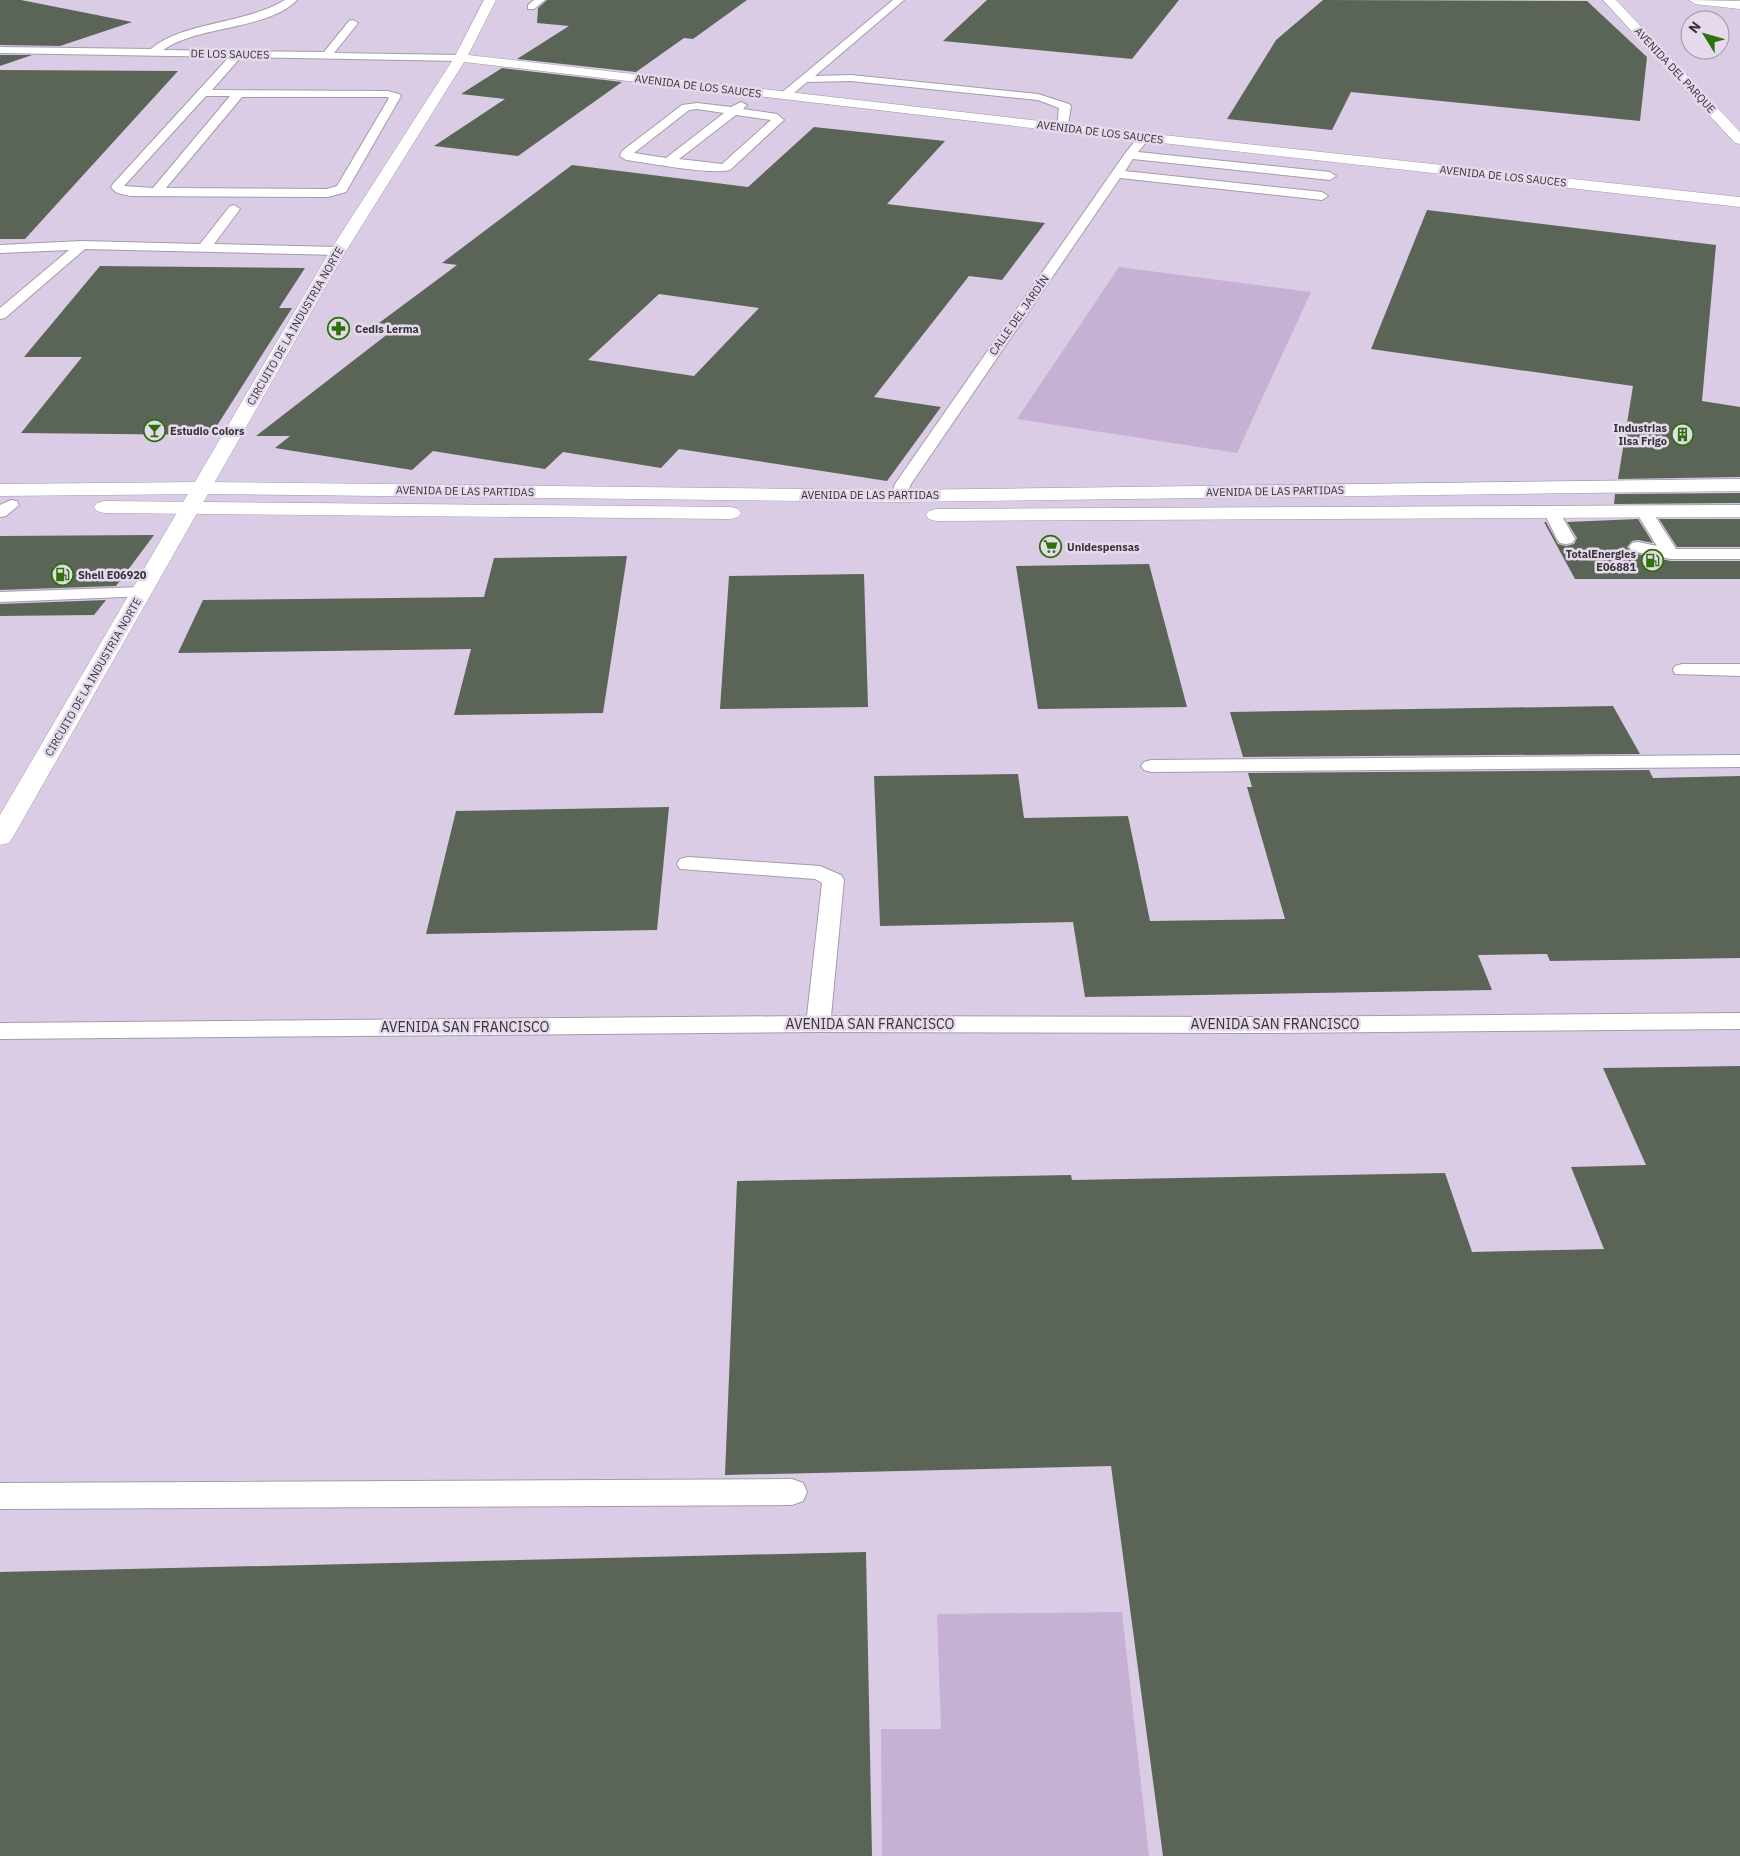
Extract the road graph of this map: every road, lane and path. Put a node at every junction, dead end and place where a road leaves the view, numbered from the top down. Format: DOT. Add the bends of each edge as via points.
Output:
graph roads {
  1 [pos="292,0"];
  2 [pos="490,0"];
  3 [pos="540,0"];
  4 [pos="899,0"];
  5 [pos="1609,0"];
  6 [pos="1695,0"];
  7 [pos="1740,5"];
  8 [pos="530,7"];
  9 [pos="353,23"];
  10 [pos="0,41"];
  11 [pos="0,50"];
  12 [pos="22,50"];
  13 [pos="153,53"];
  14 [pos="238,54"];
  15 [pos="327,55"];
  16 [pos="460,58"];
  17 [pos="804,79"];
  18 [pos="203,93"];
  19 [pos="758,93"];
  20 [pos="238,94"];
  21 [pos="784,96"];
  22 [pos="734,110"];
  23 [pos="1063,128"];
  24 [pos="1144,137"];
  25 [pos="1740,140"];
  26 [pos="1272,151"];
  27 [pos="1130,155"];
  28 [pos="668,162"];
  29 [pos="1265,169"];
  30 [pos="1117,174"];
  31 [pos="1330,176"];
  32 [pos="1257,189"];
  33 [pos="157,192"];
  34 [pos="1322,196"];
  35 [pos="1740,202"];
  36 [pos="234,209"];
  37 [pos="82,245"];
  38 [pos="204,248"];
  39 [pos="0,249"];
  40 [pos="338,251"];
  41 [pos="0,315"];
  42 [pos="1740,485"];
  43 [pos="202,488"];
  44 [pos="899,496"];
  45 [pos="3,503"];
  46 [pos="190,509"];
  47 [pos="1740,511"];
  48 [pos="1644,512"];
  49 [pos="1552,513"];
  50 [pos="746,514"];
  51 [pos="795,514"];
  52 [pos="1566,539"];
  53 [pos="1638,547"];
  54 [pos="1671,554"];
  55 [pos="1740,554"];
  56 [pos="142,592"];
  57 [pos="0,597"];
  58 [pos="1682,670"];
  59 [pos="1740,670"];
  60 [pos="1740,761"];
  61 [pos="1151,766"];
  62 [pos="0,837"];
  63 [pos="688,864"];
  64 [pos="1740,1020"];
  65 [pos="818,1024"];
  66 [pos="0,1031"];
  67 [pos="792,1492"];
  68 [pos="0,1496"];
  1 -- 13 [label="lane" via="253,18 176,38 159,46"];
  2 -- 16 [label="street, CIRCUITO DE LA INDUSTRIA NORTE"];
  3 -- 8 [label="lane"];
  4 -- 17 [label="lane"];
  5 -- 25 [label="street, AVENIDA DEL PARQUE"];
  6 -- 7 [label="street"];
  9 -- 15 [label="lane"];
  10 -- 12 [label="lane" via="23,43 27,46"];
  11 -- 12 [label="lane, DE LOS SAUCES"];
  12 -- 13 [label="lane, DE LOS SAUCES"];
  13 -- 14 [label="lane, DE LOS SAUCES"];
  14 -- 15 [label="lane, DE LOS SAUCES"];
  14 -- 18 [label="lane"];
  15 -- 16 [label="lane, DE LOS SAUCES"];
  16 -- 19 [label="street, AVENIDA DE LOS SAUCES"];
  16 -- 40 [label="street, CIRCUITO DE LA INDUSTRIA NORTE"];
  17 -- 21 [label="lane"];
  17 -- 23 [label="lane" via="852,78 1038,97 1064,106"];
  18 -- 20 [label="lane"];
  18 -- 33 [label="lane" via="117,187 130,192"];
  19 -- 21 [label="street, AVENIDA DE LOS SAUCES"];
  19 -- 22 [label="lane"];
  20 -- 33 [label="lane"];
  20 -- 33 [label="lane" via="395,96 342,188 337,191"];
  21 -- 23 [label="street, AVENIDA DE LOS SAUCES"];
  22 -- 28 [label="lane"];
  22 -- 28 [label="lane" via="686,107 626,154 631,158"];
  22 -- 28 [label="lane" via="773,116 778,120 726,167 716,169"];
  23 -- 24 [label="street, AVENIDA DE LOS SAUCES"];
  24 -- 26 [label="street, AVENIDA DE LOS SAUCES"];
  24 -- 27 [label="lane, CALLE DEL JARDÍN"];
  26 -- 29 [label="lane"];
  26 -- 35 [label="street, AVENIDA DE LOS SAUCES"];
  27 -- 29 [label="lane"];
  27 -- 30 [label="lane, CALLE DEL JARDÍN"];
  29 -- 31 [label="lane"];
  29 -- 32 [label="lane"];
  30 -- 32 [label="lane"];
  30 -- 44 [label="lane, CALLE DEL JARDÍN" via="903,484"];
  32 -- 34 [label="lane"];
  36 -- 38 [label="lane"];
  37 -- 38 [label="lane"];
  37 -- 39 [label="lane"];
  37 -- 41 [label="lane"];
  38 -- 40 [label="lane"];
  40 -- 43 [label="street, CIRCUITO DE LA INDUSTRIA NORTE"];
  42 -- 44 [label="street, AVENIDA DE LAS PARTIDAS"];
  43 -- 44 [label="street, AVENIDA DE LAS PARTIDAS"];
  43 -- 45 [label="street, AVENIDA DE LAS PARTIDAS"];
  43 -- 46 [label="street, CIRCUITO DE LA INDUSTRIA NORTE"];
  45 -- 46 [label="street, AVENIDA DE LAS PARTIDAS"];
  46 -- 50 [label="street, AVENIDA DE LAS PARTIDAS"];
  46 -- 56 [label="street, CIRCUITO DE LA INDUSTRIA NORTE"];
  47 -- 48 [label="street, AVENIDA DE LAS PARTIDAS"];
  48 -- 49 [label="street, AVENIDA DE LAS PARTIDAS"];
  48 -- 54 [label="lane"];
  49 -- 51 [label="street, AVENIDA DE LAS PARTIDAS"];
  49 -- 52 [label="lane"];
  53 -- 54 [label="lane"];
  54 -- 55 [label="lane"];
  56 -- 57 [label="lane"];
  56 -- 62 [label="street, CIRCUITO DE LA INDUSTRIA NORTE"];
  58 -- 59 [label="lane"];
  60 -- 61 [label="lane"];
  63 -- 65 [label="lane" via="820,872 833,880"];
  64 -- 65 [label="lane, AVENIDA SAN FRANCISCO" via="1263,1025"];
  65 -- 66 [label="lane, AVENIDA SAN FRANCISCO"];
  67 -- 68 [label="lane"];
}
